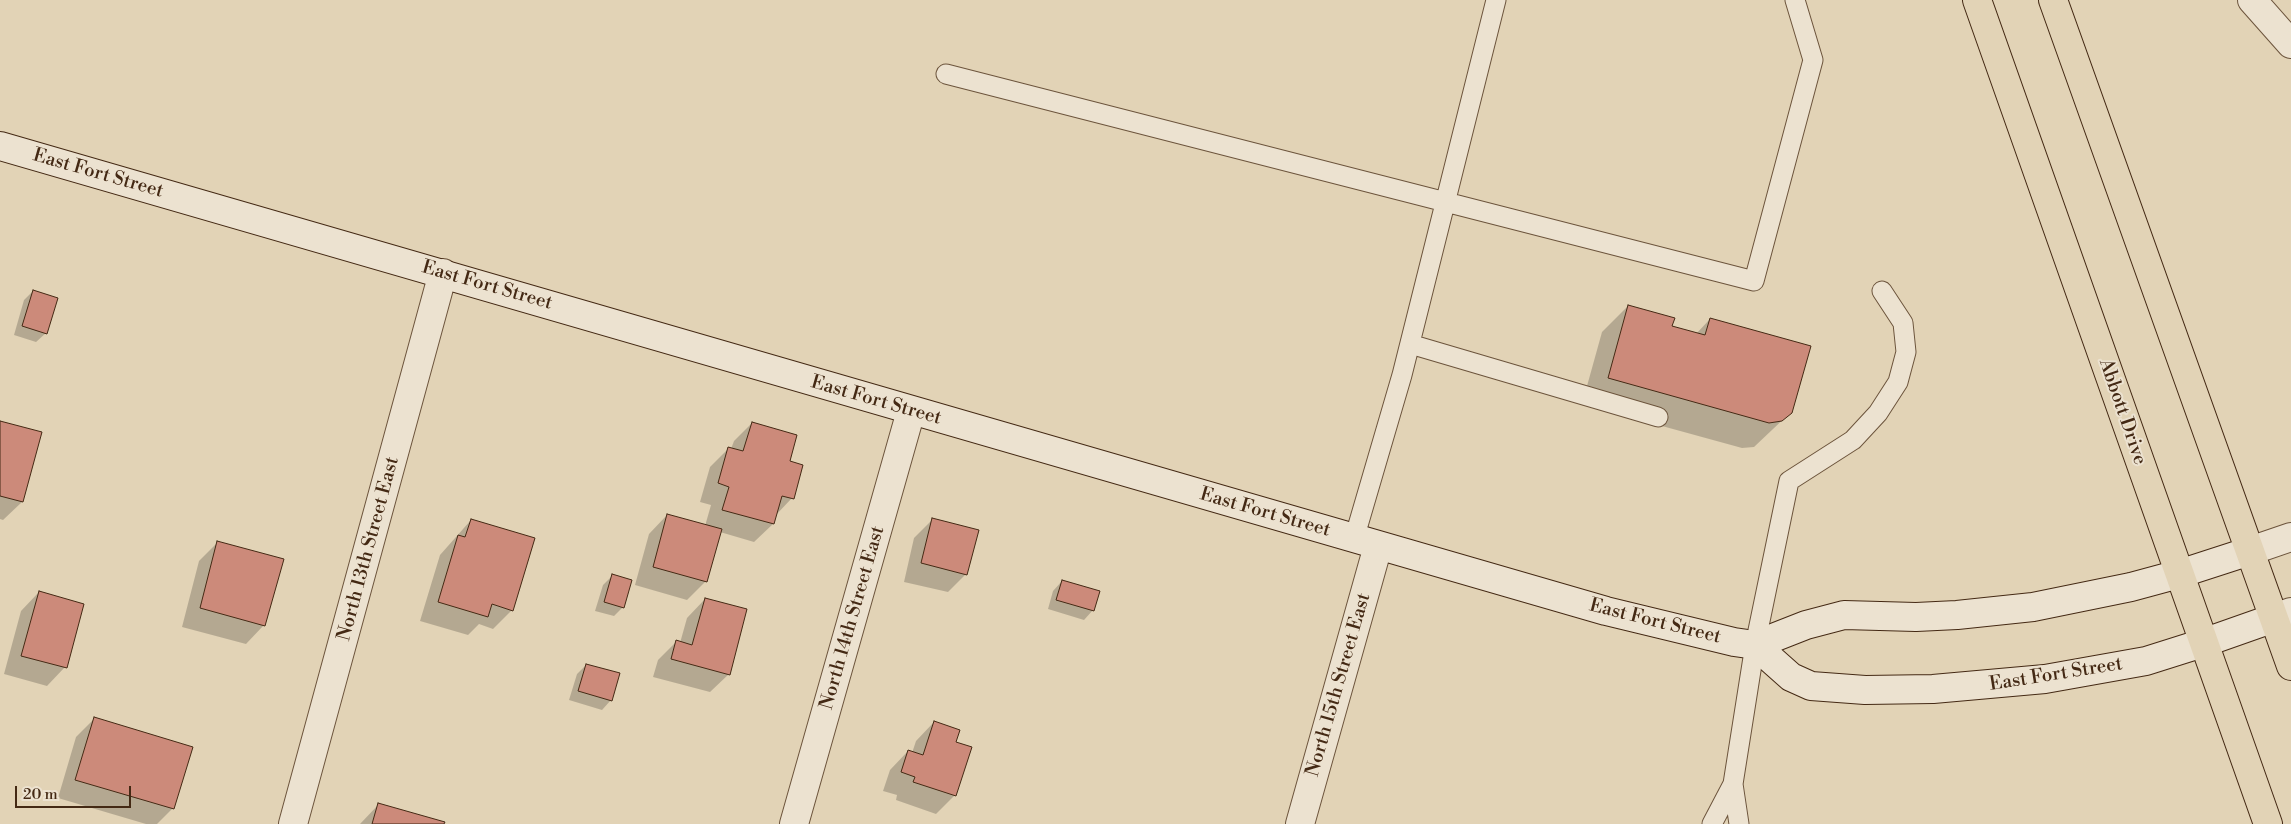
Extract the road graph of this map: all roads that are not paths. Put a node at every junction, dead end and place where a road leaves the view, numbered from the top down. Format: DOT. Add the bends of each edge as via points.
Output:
graph roads {
  1 [pos="1496,0"];
  2 [pos="1795,0"];
  3 [pos="1977,0"];
  4 [pos="2053,0"];
  5 [pos="2252,0"];
  6 [pos="2291,44"];
  7 [pos="946,74"];
  8 [pos="0,146"];
  9 [pos="1446,203"];
  10 [pos="444,273"];
  11 [pos="1882,291"];
  12 [pos="1410,344"];
  13 [pos="911,411"];
  14 [pos="1658,417"];
  15 [pos="2291,537"];
  16 [pos="1366,542"];
  17 [pos="2250,551"];
  18 [pos="2179,574"];
  19 [pos="2283,615"];
  20 [pos="2203,643"];
  21 [pos="1755,645"];
  22 [pos="2291,666"];
  23 [pos="1733,784"];
  24 [pos="293,824"];
  25 [pos="794,824"];
  26 [pos="1300,824"];
  27 [pos="1712,824"];
  28 [pos="1739,824"];
  29 [pos="2268,824"];
  1 -- 9 [label="lane"];
  2 -- 9 [label="lane" via="1813,60 1754,281"];
  3 -- 18 [label="highway, Abbott Drive"];
  4 -- 17 [label="highway"];
  5 -- 6 [label="street"];
  7 -- 9 [label="lane"];
  8 -- 10 [label="street, East Fort Street"];
  9 -- 12 [label="lane"];
  10 -- 13 [label="street, East Fort Street"];
  10 -- 24 [label="street, North 13th Street East"];
  11 -- 21 [label="lane" via="1902,323 1906,352 1898,382 1878,413 1853,440 1790,481"];
  12 -- 14 [label="lane"];
  12 -- 16 [label="lane"];
  13 -- 16 [label="street, East Fort Street"];
  13 -- 25 [label="street, North 14th Street East"];
  15 -- 17 [label="street"];
  16 -- 21 [label="street, East Fort Street" via="1643,621"];
  16 -- 26 [label="street, North 15th Street East"];
  17 -- 18 [label="street"];
  17 -- 19 [label="highway"];
  18 -- 20 [label="highway, Abbott Drive"];
  18 -- 21 [label="street" via="2074,600 2007,611 1916,617 1844,615 1806,625"];
  19 -- 20 [label="street, East Fort Street"];
  19 -- 22 [label="highway"];
  20 -- 21 [label="street, East Fort Street" via="2146,661 2045,679 1967,688 1896,691 1811,686 1791,677"];
  20 -- 29 [label="highway, Abbott Drive"];
  21 -- 23 [label="lane"];
  23 -- 27 [label="lane"];
  23 -- 28 [label="lane"];
}
